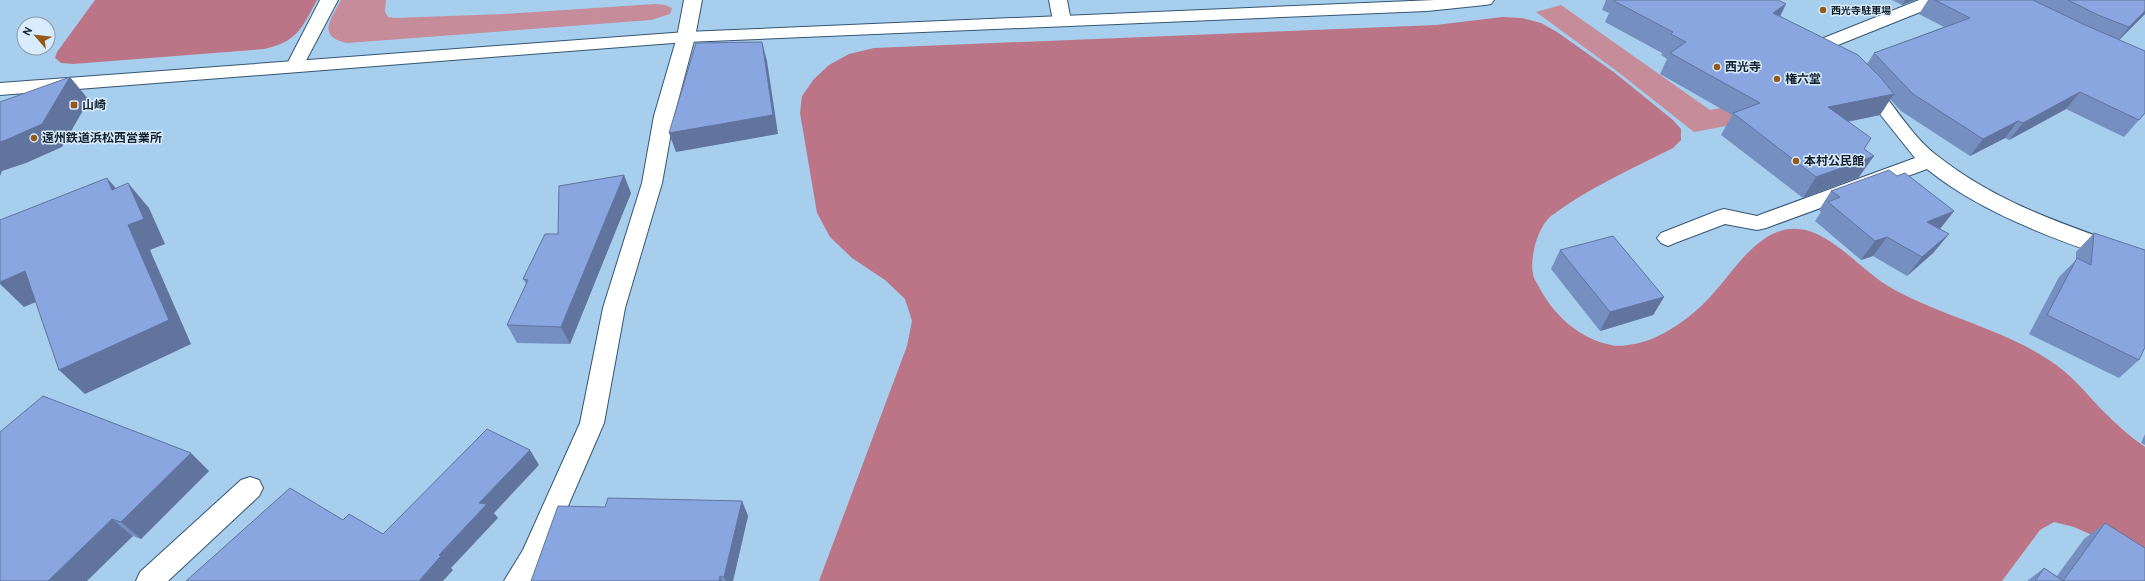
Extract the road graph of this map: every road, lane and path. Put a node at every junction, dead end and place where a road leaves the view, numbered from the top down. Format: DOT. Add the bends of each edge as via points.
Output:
graph roads {
  1 [pos="329,0"];
  2 [pos="692,0"];
  3 [pos="1058,0"];
  4 [pos="1485,0"];
  5 [pos="1934,0"];
  6 [pos="1062,21"];
  7 [pos="686,36"];
  8 [pos="1822,45"];
  9 [pos="295,66"];
  10 [pos="1851,70"];
  11 [pos="0,89"];
  12 [pos="1930,160"];
  13 [pos="1668,238"];
  14 [pos="2145,261"];
  15 [pos="250,488"];
  16 [pos="149,581"];
  17 [pos="517,581"];
  1 -- 9 [label="street"];
  2 -- 7 [label="street"];
  3 -- 6 [label="street"];
  4 -- 6 [label="street" via="1420,7"];
  5 -- 8 [label="street"];
  6 -- 7 [label="street"];
  7 -- 9 [label="street"];
  7 -- 17 [label="street" via="664,116 648,197 614,308 592,423 533,558"];
  9 -- 11 [label="street"];
  10 -- 12 [label="street"];
  12 -- 13 [label="street" via="1766,221 1757,223 1724,216"];
  12 -- 14 [label="street" via="1978,194 2010,210"];
  15 -- 16 [label="street"];
}
